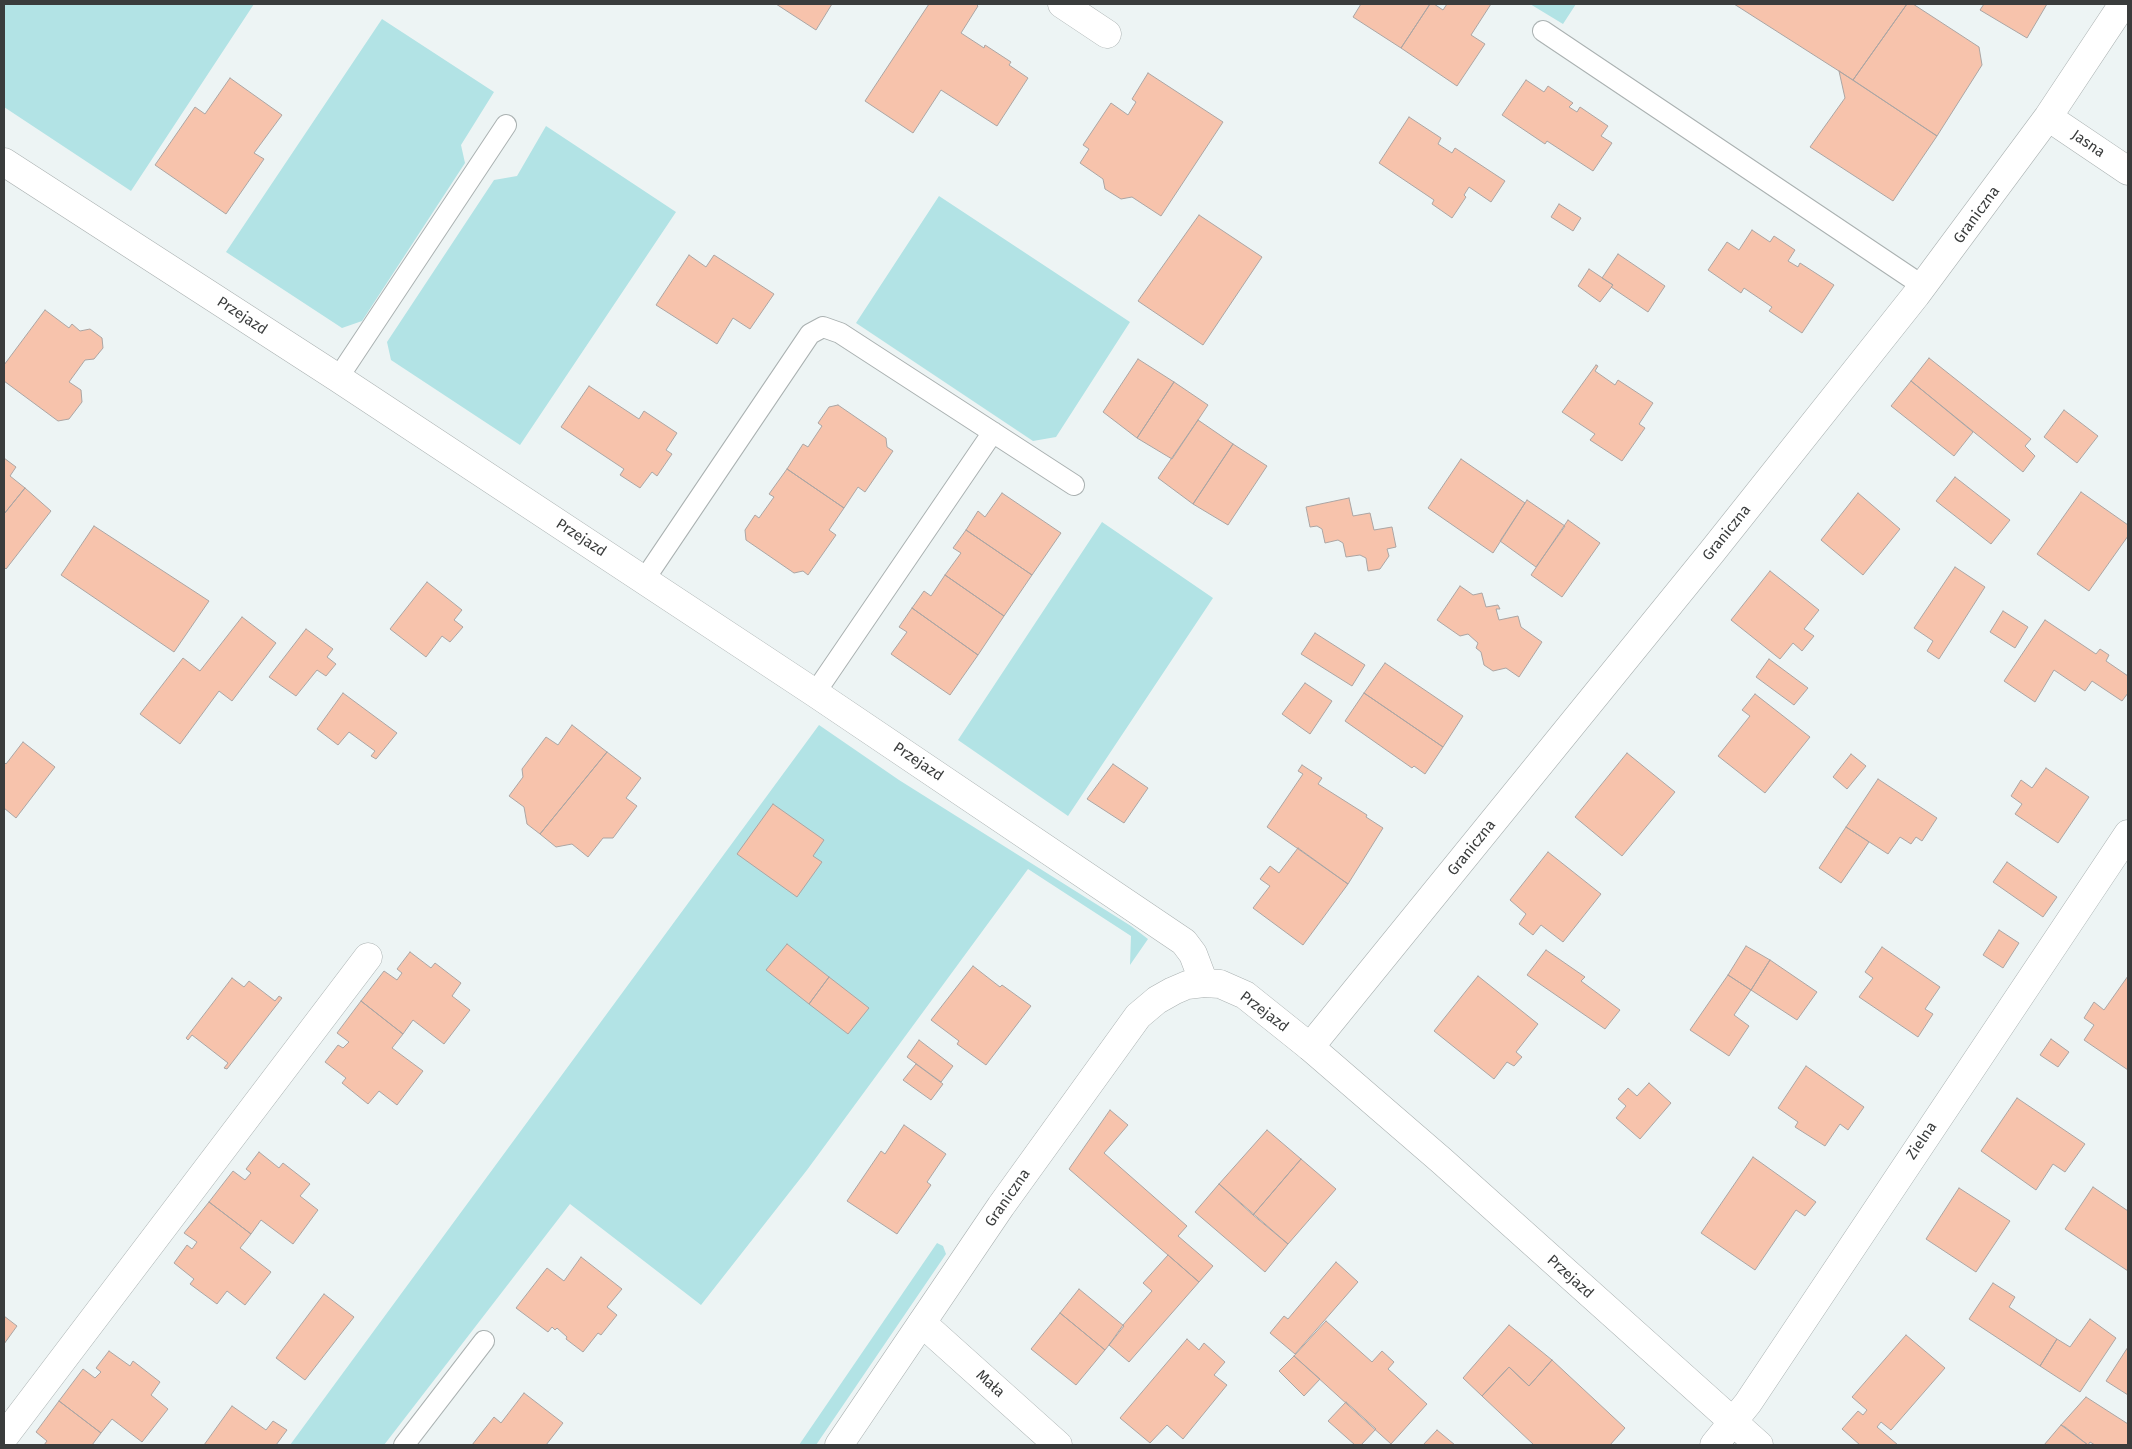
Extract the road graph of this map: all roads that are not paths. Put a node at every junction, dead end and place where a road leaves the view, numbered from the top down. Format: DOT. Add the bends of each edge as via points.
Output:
graph roads {
  1 [pos="1062,4"];
  2 [pos="2124,4"];
  3 [pos="1543,31"];
  4 [pos="1107,34"];
  5 [pos="2048,117"];
  6 [pos="506,125"];
  7 [pos="4,162"];
  8 [pos="2128,172"];
  9 [pos="1923,286"];
  10 [pos="338,378"];
  11 [pos="993,432"];
  12 [pos="1074,484"];
  13 [pos="644,580"];
  14 [pos="815,693"];
  15 [pos="2128,834"];
  16 [pos="368,957"];
  17 [pos="1204,982"];
  18 [pos="1310,1047"];
  19 [pos="922,1323"];
  20 [pos="484,1341"];
  21 [pos="1733,1424"];
  22 [pos="4,1437"];
  23 [pos="404,1445"];
  24 [pos="839,1445"];
  25 [pos="1058,1445"];
  26 [pos="1714,1445"];
  27 [pos="1760,1445"];
  1 -- 4 [label="street"];
  2 -- 5 [label="street, Graniczna"];
  3 -- 9 [label="lane"];
  5 -- 8 [label="street, Jasna"];
  5 -- 9 [label="street, Graniczna"];
  6 -- 10 [label="lane"];
  7 -- 10 [label="street, Przejazd"];
  9 -- 18 [label="street, Graniczna"];
  10 -- 13 [label="street, Przejazd"];
  11 -- 12 [label="lane"];
  11 -- 13 [label="lane" via="840,333 823,328 810,334"];
  11 -- 14 [label="lane"];
  13 -- 14 [label="street, Przejazd"];
  14 -- 17 [label="street, Przejazd" via="1184,942 1193,954"];
  15 -- 21 [label="street, Zielna"];
  16 -- 22 [label="street"];
  17 -- 18 [label="street, Przejazd" via="1225,986 1245,995"];
  17 -- 19 [label="street, Graniczna" via="1172,991 1138,1016 1001,1206"];
  18 -- 21 [label="street, Przejazd" via="1442,1161"];
  19 -- 24 [label="street, Graniczna"];
  19 -- 25 [label="street, Mała"];
  20 -- 23 [label="lane"];
  21 -- 26 [label="street, Zielna"];
  21 -- 27 [label="street, Przejazd"];
}
